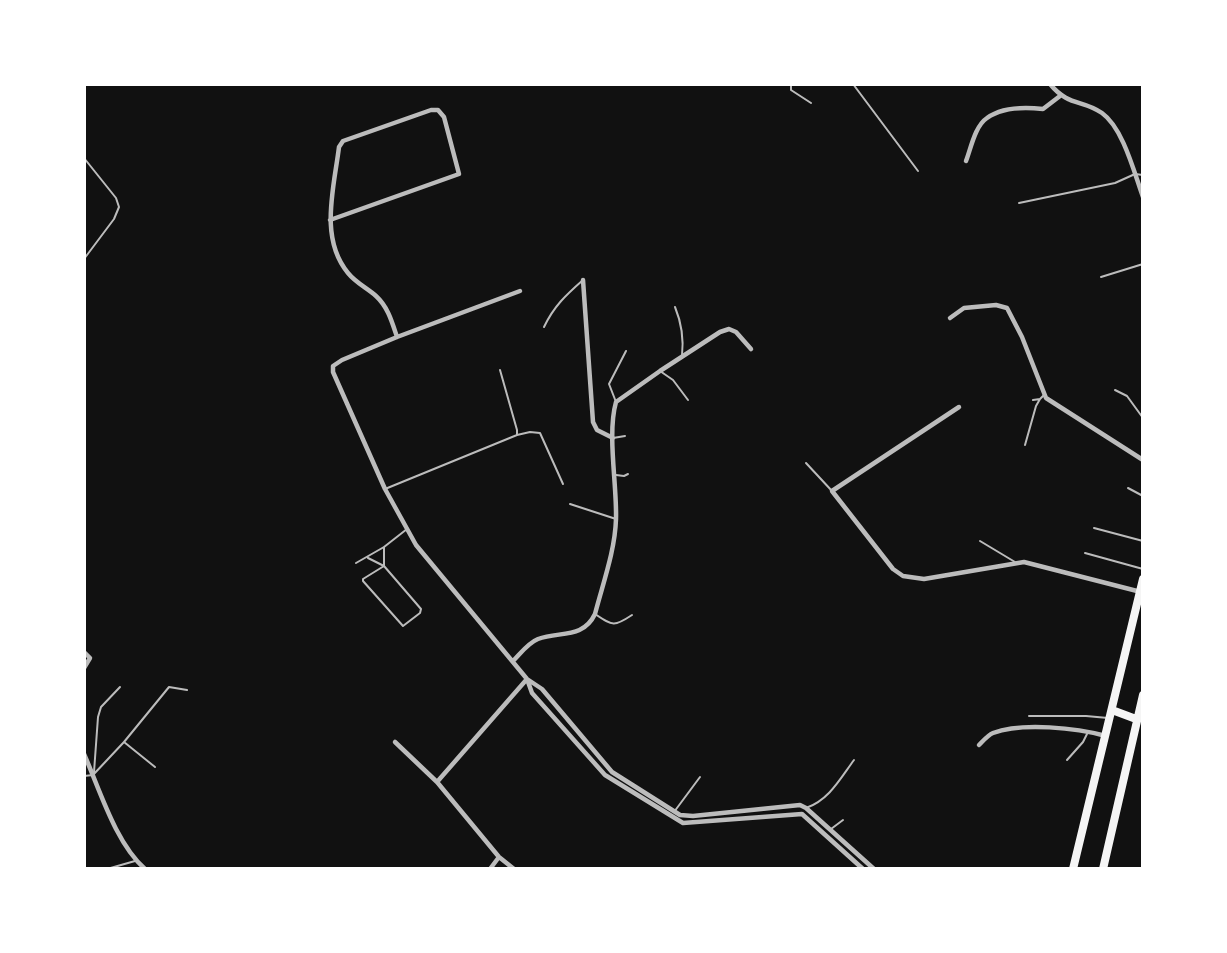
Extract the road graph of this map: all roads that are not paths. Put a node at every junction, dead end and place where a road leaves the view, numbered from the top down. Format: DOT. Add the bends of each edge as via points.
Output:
graph roads {
  1 [pos="790,84"];
  2 [pos="853,84"];
  3 [pos="1050,84"];
  4 [pos="1060,96"];
  5 [pos="811,103"];
  6 [pos="84,158"];
  7 [pos="966,161"];
  8 [pos="918,171"];
  9 [pos="1135,174"];
  10 [pos="1143,175"];
  11 [pos="1143,196"];
  12 [pos="1019,203"];
  13 [pos="330,220"];
  14 [pos="84,259"];
  15 [pos="1143,264"];
  16 [pos="1101,277"];
  17 [pos="583,280"];
  18 [pos="520,291"];
  19 [pos="675,307"];
  20 [pos="950,318"];
  21 [pos="544,327"];
  22 [pos="397,337"];
  23 [pos="751,349"];
  24 [pos="626,351"];
  25 [pos="682,356"];
  26 [pos="500,370"];
  27 [pos="660,370"];
  28 [pos="1115,390"];
  29 [pos="1042,397"];
  30 [pos="688,400"];
  31 [pos="1032,400"];
  32 [pos="616,402"];
  33 [pos="959,407"];
  34 [pos="1143,418"];
  35 [pos="517,435"];
  36 [pos="625,436"];
  37 [pos="612,438"];
  38 [pos="1025,445"];
  39 [pos="1143,460"];
  40 [pos="806,463"];
  41 [pos="628,474"];
  42 [pos="616,476"];
  43 [pos="563,484"];
  44 [pos="1128,488"];
  45 [pos="385,489"];
  46 [pos="832,491"];
  47 [pos="1143,496"];
  48 [pos="570,504"];
  49 [pos="616,519"];
  50 [pos="1094,528"];
  51 [pos="407,529"];
  52 [pos="980,541"];
  53 [pos="1143,541"];
  54 [pos="384,547"];
  55 [pos="1085,553"];
  56 [pos="368,557"];
  57 [pos="1015,562"];
  58 [pos="356,563"];
  59 [pos="384,566"];
  60 [pos="1143,569"];
  61 [pos="1143,579"];
  62 [pos="1141,592"];
  63 [pos="595,614"];
  64 [pos="632,615"];
  65 [pos="84,652"];
  66 [pos="513,661"];
  67 [pos="84,668"];
  68 [pos="527,679"];
  69 [pos="120,687"];
  70 [pos="187,690"];
  71 [pos="1143,695"];
  72 [pos="1111,714"];
  73 [pos="1029,716"];
  74 [pos="1136,719"];
  75 [pos="1088,731"];
  76 [pos="1106,736"];
  77 [pos="124,742"];
  78 [pos="395,742"];
  79 [pos="979,745"];
  80 [pos="84,754"];
  81 [pos="854,760"];
  82 [pos="1067,760"];
  83 [pos="155,767"];
  84 [pos="93,775"];
  85 [pos="84,776"];
  86 [pos="700,777"];
  87 [pos="437,782"];
  88 [pos="806,808"];
  89 [pos="674,812"];
  90 [pos="843,820"];
  91 [pos="831,829"];
  92 [pos="499,857"];
  93 [pos="135,861"];
  94 [pos="107,869"];
  95 [pos="145,869"];
  96 [pos="490,869"];
  97 [pos="514,869"];
  98 [pos="863,869"];
  99 [pos="874,869"];
  100 [pos="1073,869"];
  101 [pos="1103,869"];
  1 -- 5 [label="lane" via="791,90"];
  2 -- 8 [label="lane"];
  3 -- 4 [label="street"];
  4 -- 7 [label="street" via="1043,109 1011,109 986,118"];
  4 -- 9 [label="street" via="1101,112 1116,126"];
  6 -- 14 [label="lane" via="119,207"];
  9 -- 10 [label="lane"];
  9 -- 11 [label="street"];
  9 -- 12 [label="lane" via="1115,183"];
  13 -- 13 [label="street" via="343,141 438,110 444,117 459,174"];
  13 -- 22 [label="street" via="335,253 347,272 387,308"];
  15 -- 16 [label="lane"];
  17 -- 21 [label="lane" via="560,301"];
  17 -- 37 [label="street" via="593,422 597,430"];
  18 -- 22 [label="street"];
  19 -- 25 [label="lane" via="682,324"];
  20 -- 29 [label="street" via="964,308 996,304 1007,308 1022,337"];
  22 -- 45 [label="street" via="333,366"];
  23 -- 25 [label="street" via="729,329"];
  24 -- 32 [label="lane" via="609,384"];
  25 -- 27 [label="street"];
  26 -- 35 [label="lane"];
  27 -- 30 [label="lane"];
  27 -- 32 [label="street"];
  28 -- 34 [label="lane" via="1127,396"];
  29 -- 31 [label="lane"];
  29 -- 38 [label="lane"];
  29 -- 39 [label="street"];
  32 -- 37 [label="street"];
  33 -- 46 [label="street"];
  35 -- 43 [label="lane" via="540,433"];
  35 -- 45 [label="lane"];
  36 -- 37 [label="lane"];
  37 -- 42 [label="street"];
  40 -- 46 [label="lane"];
  41 -- 42 [label="lane"];
  42 -- 49 [label="street"];
  44 -- 47 [label="lane"];
  45 -- 51 [label="street"];
  46 -- 57 [label="street" via="893,569 903,576 924,579"];
  48 -- 49 [label="lane"];
  49 -- 63 [label="street" via="615,538"];
  50 -- 53 [label="lane"];
  51 -- 54 [label="lane"];
  51 -- 66 [label="street" via="416,545"];
  52 -- 57 [label="lane"];
  54 -- 56 [label="lane"];
  54 -- 59 [label="lane"];
  55 -- 60 [label="lane"];
  56 -- 58 [label="lane"];
  56 -- 59 [label="lane"];
  57 -- 62 [label="street"];
  59 -- 59 [label="lane" via="363,581 403,626 422,609"];
  61 -- 62 [label="main road"];
  62 -- 72 [label="main road"];
  63 -- 64 [label="lane" via="619,624"];
  63 -- 66 [label="street" via="581,630 538,639"];
  65 -- 67 [label="street" via="90,661"];
  66 -- 68 [label="street"];
  68 -- 87 [label="street"];
  68 -- 89 [label="street" via="542,689 612,772"];
  68 -- 98 [label="street" via="532,693 605,775 682,823 801,814"];
  69 -- 84 [label="lane" via="101,707"];
  70 -- 77 [label="lane" via="169,687"];
  71 -- 74 [label="main road"];
  72 -- 73 [label="lane"];
  72 -- 74 [label="main road"];
  72 -- 76 [label="main road"];
  74 -- 101 [label="main road"];
  75 -- 76 [label="street"];
  75 -- 79 [label="street" via="1006,730 992,733"];
  75 -- 82 [label="lane"];
  76 -- 100 [label="main road"];
  77 -- 83 [label="lane"];
  77 -- 84 [label="lane"];
  78 -- 87 [label="street"];
  80 -- 84 [label="street"];
  81 -- 88 [label="lane" via="834,789 818,804"];
  84 -- 85 [label="lane"];
  84 -- 93 [label="street"];
  86 -- 89 [label="lane"];
  87 -- 92 [label="street"];
  88 -- 89 [label="street" via="788,806 685,817"];
  88 -- 91 [label="street"];
  90 -- 91 [label="lane"];
  91 -- 99 [label="street"];
  92 -- 96 [label="street"];
  92 -- 97 [label="street"];
  93 -- 94 [label="lane"];
  93 -- 95 [label="street"];
}
